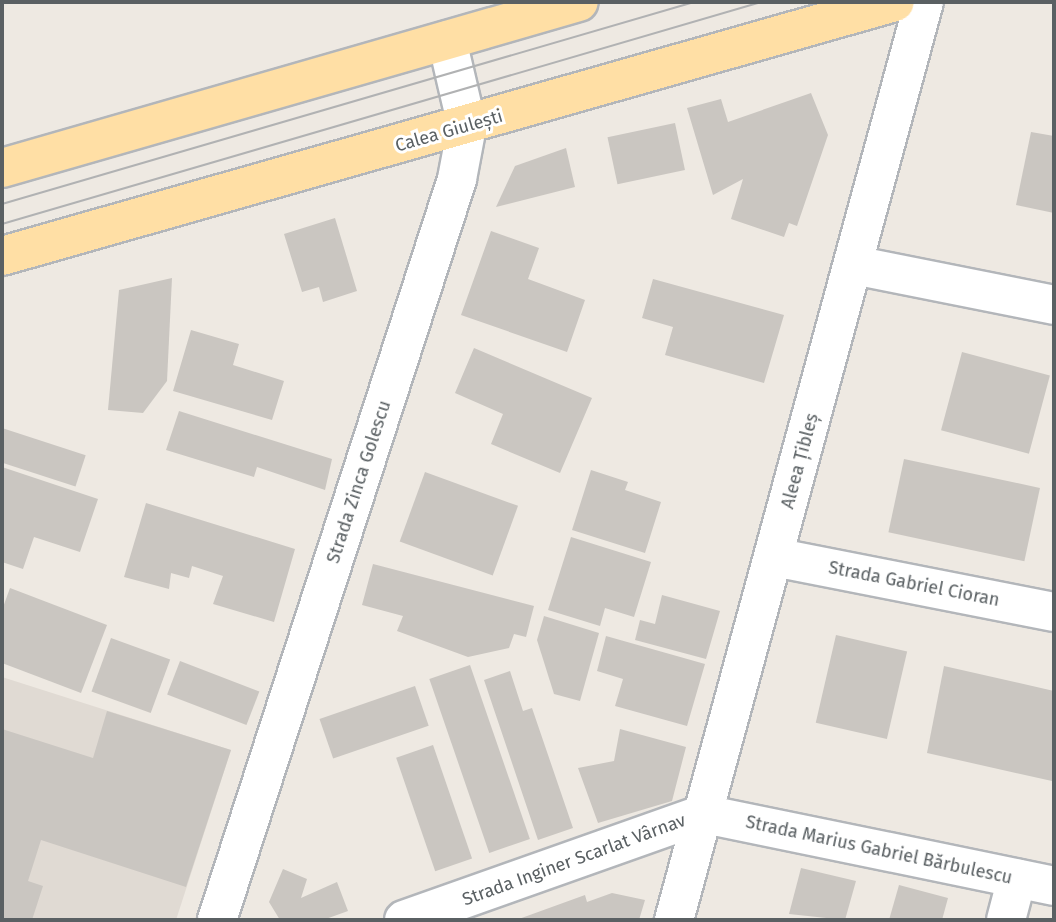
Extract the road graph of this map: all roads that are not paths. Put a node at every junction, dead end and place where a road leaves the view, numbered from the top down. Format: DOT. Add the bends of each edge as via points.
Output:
graph roads {
  1 [pos="579,2"];
  2 [pos="895,2"];
  3 [pos="924,2"];
  4 [pos="447,40"];
  5 [pos="467,126"];
  6 [pos="2,168"];
  7 [pos="2,256"];
  8 [pos="854,265"];
  9 [pos="1054,304"];
  10 [pos="774,557"];
  11 [pos="1054,612"];
  12 [pos="704,814"];
  13 [pos="1017,878"];
  14 [pos="1054,886"];
  15 [pos="217,920"];
  16 [pos="404,920"];
  17 [pos="674,920"];
  18 [pos="1006,920"];
  1 -- 4 [label="main road"];
  2 -- 5 [label="main road, Calea Giulești"];
  3 -- 8 [label="street, Aleea Țibleș"];
  4 -- 5 [label="street, Strada Zinca Golescu"];
  4 -- 6 [label="main road"];
  5 -- 7 [label="main road, Calea Giulești"];
  5 -- 15 [label="street, Strada Zinca Golescu" via="457,179"];
  8 -- 9 [label="street"];
  8 -- 10 [label="street, Aleea Țibleș"];
  10 -- 11 [label="street, Strada Gabriel Cioran"];
  10 -- 12 [label="street, Aleea Țibleș"];
  12 -- 13 [label="street, Strada Marius Gabriel Bărbulescu"];
  12 -- 16 [label="street, Strada Inginer Scarlat Vârnav"];
  12 -- 17 [label="street, Aleea Țibleș"];
  13 -- 14 [label="street, Strada Marius Gabriel Bărbulescu"];
  13 -- 18 [label="street"];
}
